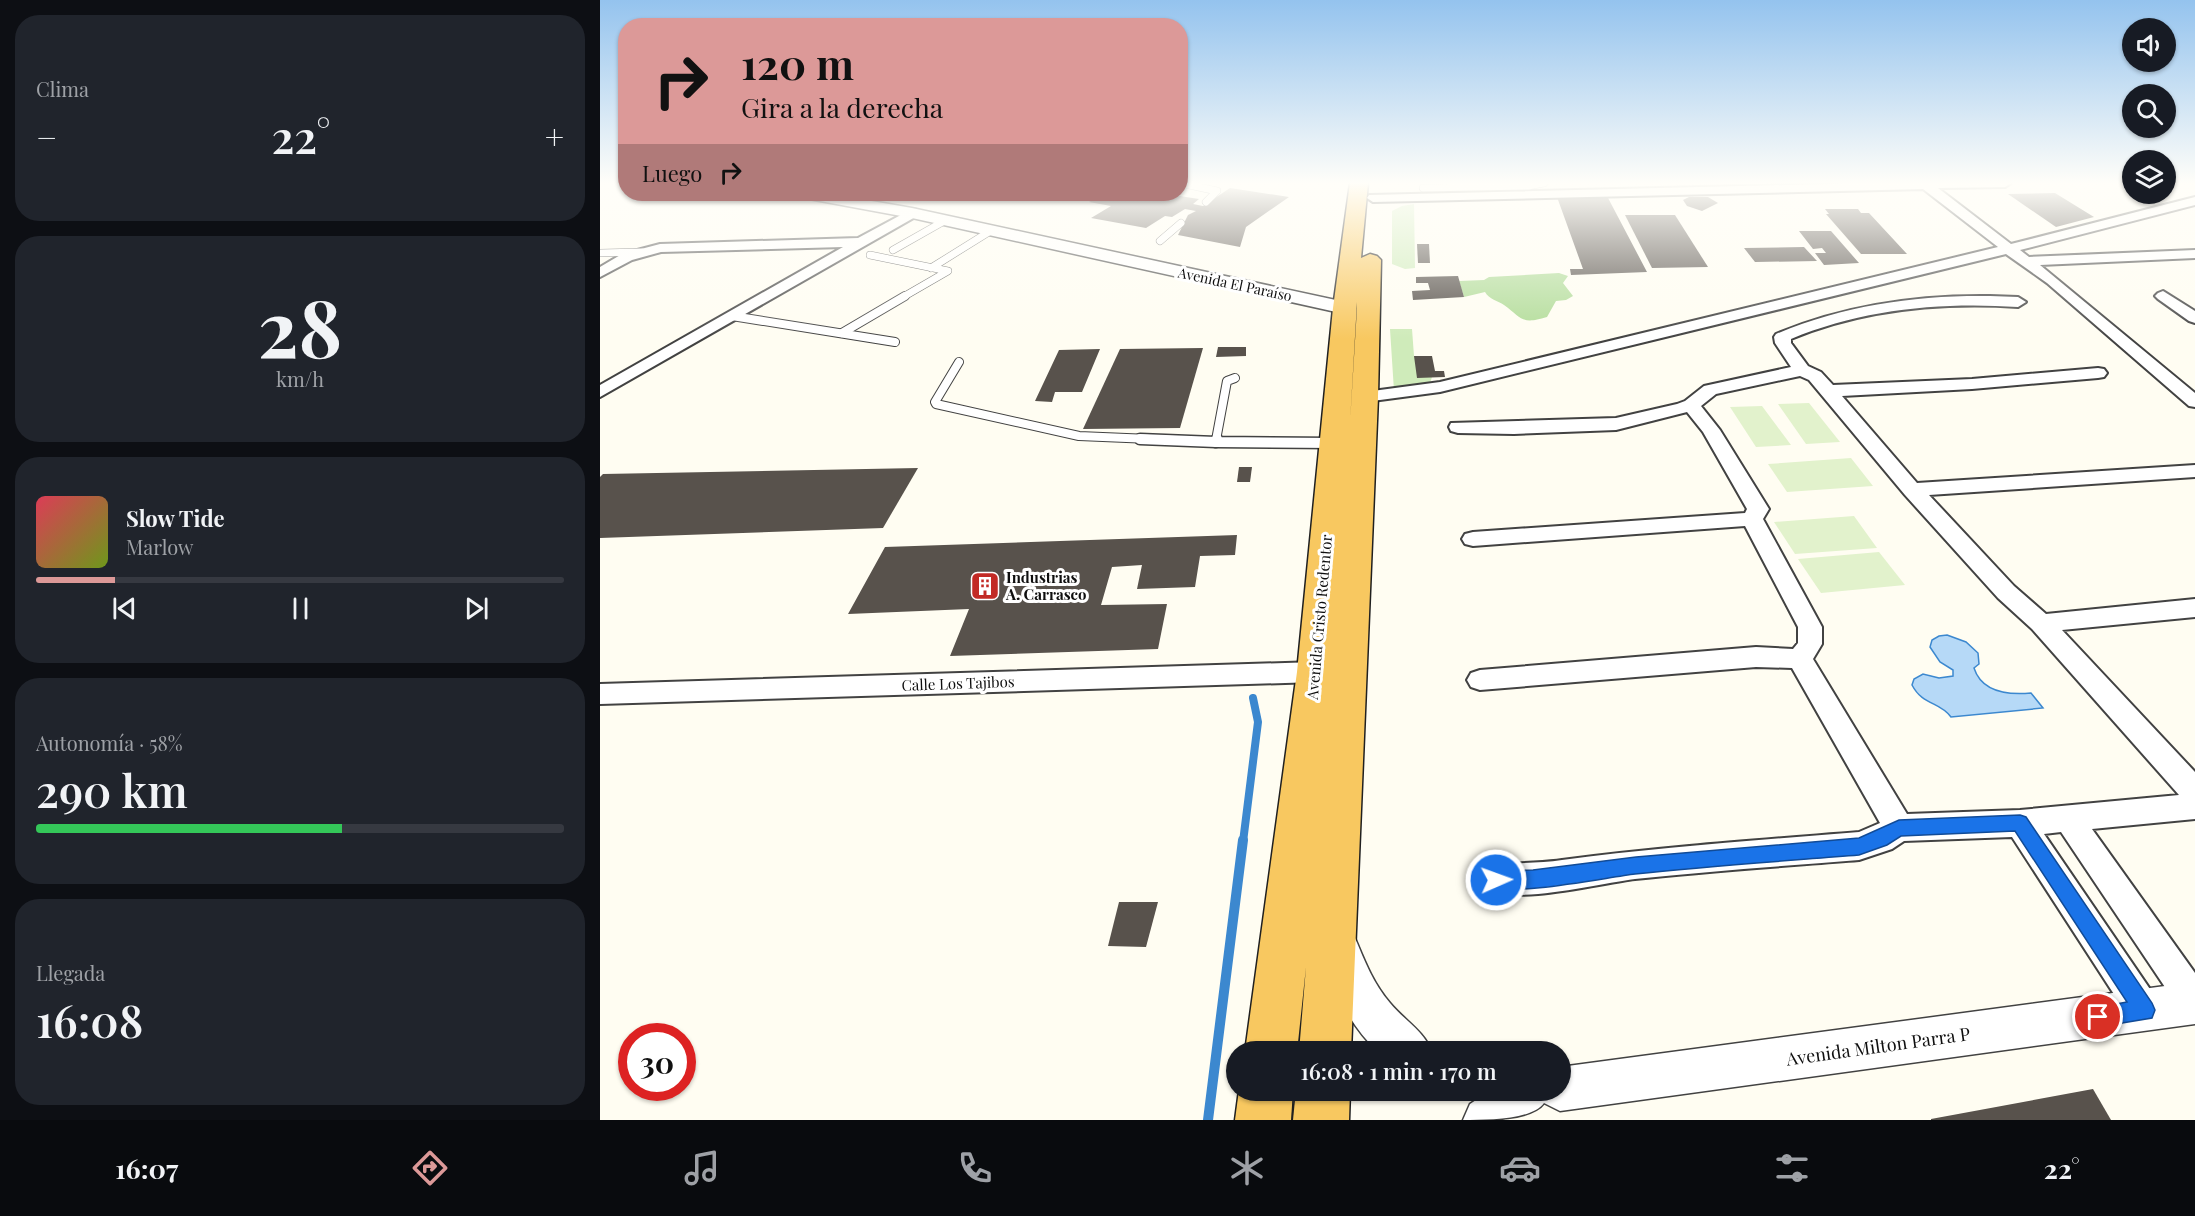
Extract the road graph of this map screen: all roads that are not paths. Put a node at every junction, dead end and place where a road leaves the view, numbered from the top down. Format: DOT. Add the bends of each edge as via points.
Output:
graph roads {
  1 [pos="884,235"];
  2 [pos="919,235"];
  3 [pos="985,235"];
  4 [pos="1012,235"];
  5 [pos="1167,235"];
  6 [pos="1360,235"];
  7 [pos="1368,235"];
  8 [pos="1990,235"];
  9 [pos="2062,235"];
  10 [pos="1160,241"];
  11 [pos="866,249"];
  12 [pos="2008,249"];
  13 [pos="893,250"];
  14 [pos="642,252"];
  15 [pos="600,253"];
  16 [pos="2195,254"];
  17 [pos="2026,261"];
  18 [pos="932,268"];
  19 [pos="600,273"];
  20 [pos="2163,296"];
  21 [pos="2018,302"];
  22 [pos="1345,308"];
  23 [pos="732,316"];
  24 [pos="2195,318"];
  25 [pos="842,333"];
  26 [pos="895,342"];
  27 [pos="959,362"];
  28 [pos="1802,370"];
  29 [pos="2098,373"];
  30 [pos="1235,378"];
  31 [pos="600,392"];
  32 [pos="1830,392"];
  33 [pos="1365,397"];
  34 [pos="2195,402"];
  35 [pos="1691,405"];
  36 [pos="1458,427"];
  37 [pos="1216,442"];
  38 [pos="1334,443"];
  39 [pos="2195,471"];
  40 [pos="1912,490"];
  41 [pos="1752,519"];
  42 [pos="1473,539"];
  43 [pos="2195,608"];
  44 [pos="2041,623"];
  45 [pos="1800,659"];
  46 [pos="1316,672"];
  47 [pos="1480,680"];
  48 [pos="600,694"];
  49 [pos="2195,792"];
  50 [pos="2195,806"];
  51 [pos="2068,818"];
  52 [pos="2020,823"];
  53 [pos="1899,828"];
  54 [pos="1496,880"];
  55 [pos="1333,922"];
  56 [pos="2195,1002"];
  57 [pos="2144,1010"];
  58 [pos="1272,1041"];
  59 [pos="1326,1041"];
  60 [pos="1397,1041"];
  61 [pos="1571,1086"];
  62 [pos="1265,1101"];
  63 [pos="1322,1101"];
  64 [pos="1519,1101"];
  65 [pos="1263,1120"];
  66 [pos="1321,1120"];
  67 [pos="1486,1120"];
  1 -- 11 [label="street"];
  2 -- 13 [label="lane"];
  3 -- 18 [label="lane"];
  4 -- 22 [label="street, Avenida El Paraíso"];
  5 -- 10 [label="lane"];
  6 -- 22 [label="highway, Avenida Cristo Redentor"];
  7 -- 33 [label="highway, Avenida Cristo Redentor"];
  8 -- 12 [label="street"];
  9 -- 12 [label="street"];
  11 -- 14 [label="street" via="660,248"];
  11 -- 18 [label="lane"];
  11 -- 23 [label="street"];
  12 -- 17 [label="street"];
  12 -- 33 [label="street" via="1440,387"];
  14 -- 15 [label="lane"];
  14 -- 19 [label="street"];
  16 -- 17 [label="street"];
  17 -- 34 [label="street"];
  18 -- 25 [label="lane" via="948,271"];
  20 -- 24 [label="street"];
  21 -- 28 [label="street" via="1888,306 1796,330 1782,337"];
  22 -- 38 [label="highway, Avenida Cristo Redentor"];
  23 -- 25 [label="lane"];
  23 -- 31 [label="street"];
  25 -- 26 [label="lane"];
  27 -- 37 [label="lane" via="936,404 1079,436"];
  28 -- 32 [label="street" via="1815,376"];
  28 -- 35 [label="street" via="1710,390"];
  29 -- 32 [label="street"];
  30 -- 37 [label="lane" via="1227,381"];
  32 -- 40 [label="street"];
  33 -- 55 [label="highway, Avenida Cristo Redentor"];
  35 -- 36 [label="street" via="1616,424"];
  35 -- 41 [label="street" via="1711,430 1754,501 1758,509"];
  37 -- 38 [label="lane"];
  38 -- 46 [label="highway, Avenida Cristo Redentor"];
  39 -- 40 [label="street"];
  40 -- 44 [label="street" via="2006,592"];
  41 -- 42 [label="street"];
  41 -- 45 [label="street" via="1810,627 1810,644"];
  43 -- 44 [label="street"];
  44 -- 49 [label="street"];
  45 -- 47 [label="street" via="1756,657"];
  45 -- 53 [label="street"];
  46 -- 48 [label="street, Calle Los Tajibos"];
  46 -- 58 [label="highway, Avenida Cristo Redentor"];
  50 -- 51 [label="street"];
  51 -- 52 [label="street"];
  51 -- 56 [label="street"];
  52 -- 53 [label="street"];
  52 -- 57 [label="street"];
  53 -- 54 [label="street" via="1859,846"];
  55 -- 59 [label="highway, Avenida Cristo Redentor"];
  55 -- 60 [label="street" via="1348,976 1365,1006"];
  56 -- 57 [label="street, Avenida Milton Parra P"];
  57 -- 61 [label="street, Avenida Milton Parra P"];
  62 -- 65 [label="highway"];
  63 -- 66 [label="highway"];
  64 -- 67 [label="street, Avenida Milton Parra P"];
}
